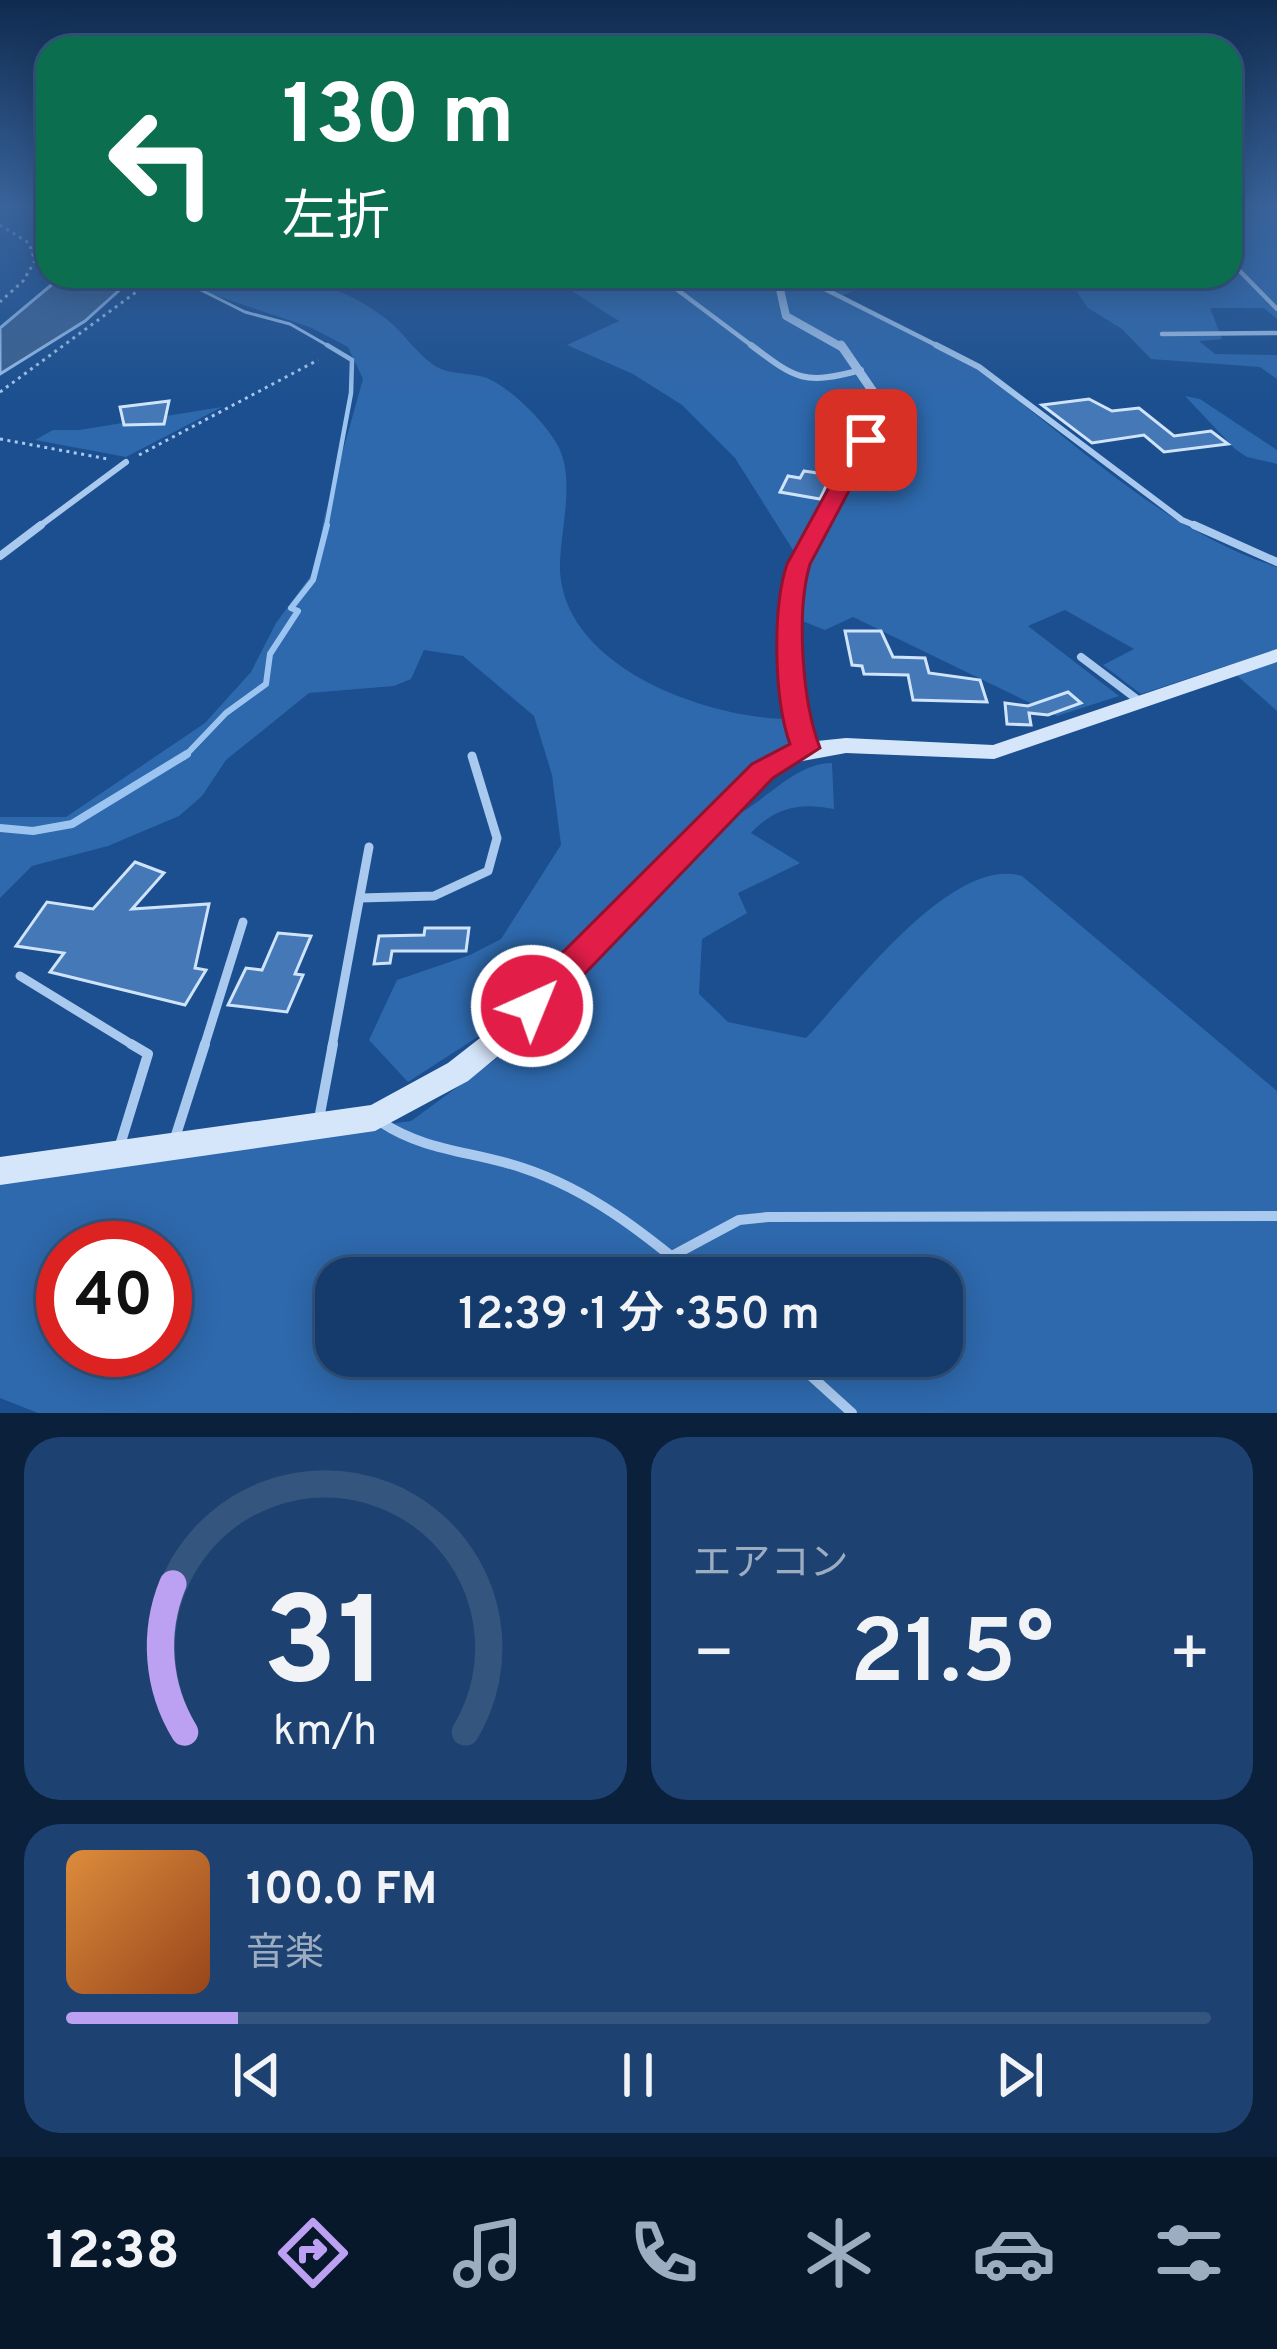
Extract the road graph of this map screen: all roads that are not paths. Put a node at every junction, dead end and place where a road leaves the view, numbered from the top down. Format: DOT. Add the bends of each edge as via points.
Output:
graph roads {
  1 [pos="1242,273"];
  2 [pos="675,288"];
  3 [pos="780,288"];
  4 [pos="823,288"];
  5 [pos="1266,298"];
  6 [pos="1277,298"];
  7 [pos="1277,309"];
  8 [pos="1277,333"];
  9 [pos="1162,334"];
  10 [pos="861,370"];
  11 [pos="126,462"];
  12 [pos="0,556"];
  13 [pos="1277,562"];
  14 [pos="1277,655"];
  15 [pos="1081,657"];
  16 [pos="1139,701"];
  17 [pos="806,748"];
  18 [pos="472,756"];
  19 [pos="369,847"];
  20 [pos="360,898"];
  21 [pos="243,922"];
  22 [pos="20,976"];
  23 [pos="375,1118"];
  24 [pos="317,1127"];
  25 [pos="173,1145"];
  26 [pos="118,1152"];
  27 [pos="0,1171"];
  28 [pos="1277,1216"];
  29 [pos="672,1256"];
  30 [pos="812,1377"];
  31 [pos="852,1413"];
  1 -- 5 [label="lane"];
  2 -- 10 [label="lane" via="794,378"];
  3 -- 10 [label="street" via="786,316 841,345"];
  4 -- 13 [label="lane" via="979,367 1182,520"];
  5 -- 6 [label="lane"];
  5 -- 7 [label="lane"];
  8 -- 9 [label="lane"];
  10 -- 17 [label="street" via="878,403 872,426 799,564 789,604 794,716"];
  11 -- 12 [label="lane"];
  14 -- 16 [label="street"];
  15 -- 16 [label="lane"];
  16 -- 17 [label="street" via="994,752"];
  17 -- 23 [label="street" via="763,771 499,1040"];
  18 -- 20 [label="lane" via="496,838 488,871 434,896"];
  19 -- 20 [label="lane"];
  20 -- 24 [label="lane"];
  21 -- 25 [label="lane"];
  22 -- 26 [label="lane" via="148,1054"];
  23 -- 24 [label="street"];
  23 -- 29 [label="lane" via="406,1142 564,1183"];
  24 -- 25 [label="street"];
  25 -- 26 [label="street"];
  26 -- 27 [label="street"];
  28 -- 29 [label="lane" via="768,1217 739,1220"];
  30 -- 31 [label="lane"];
}
